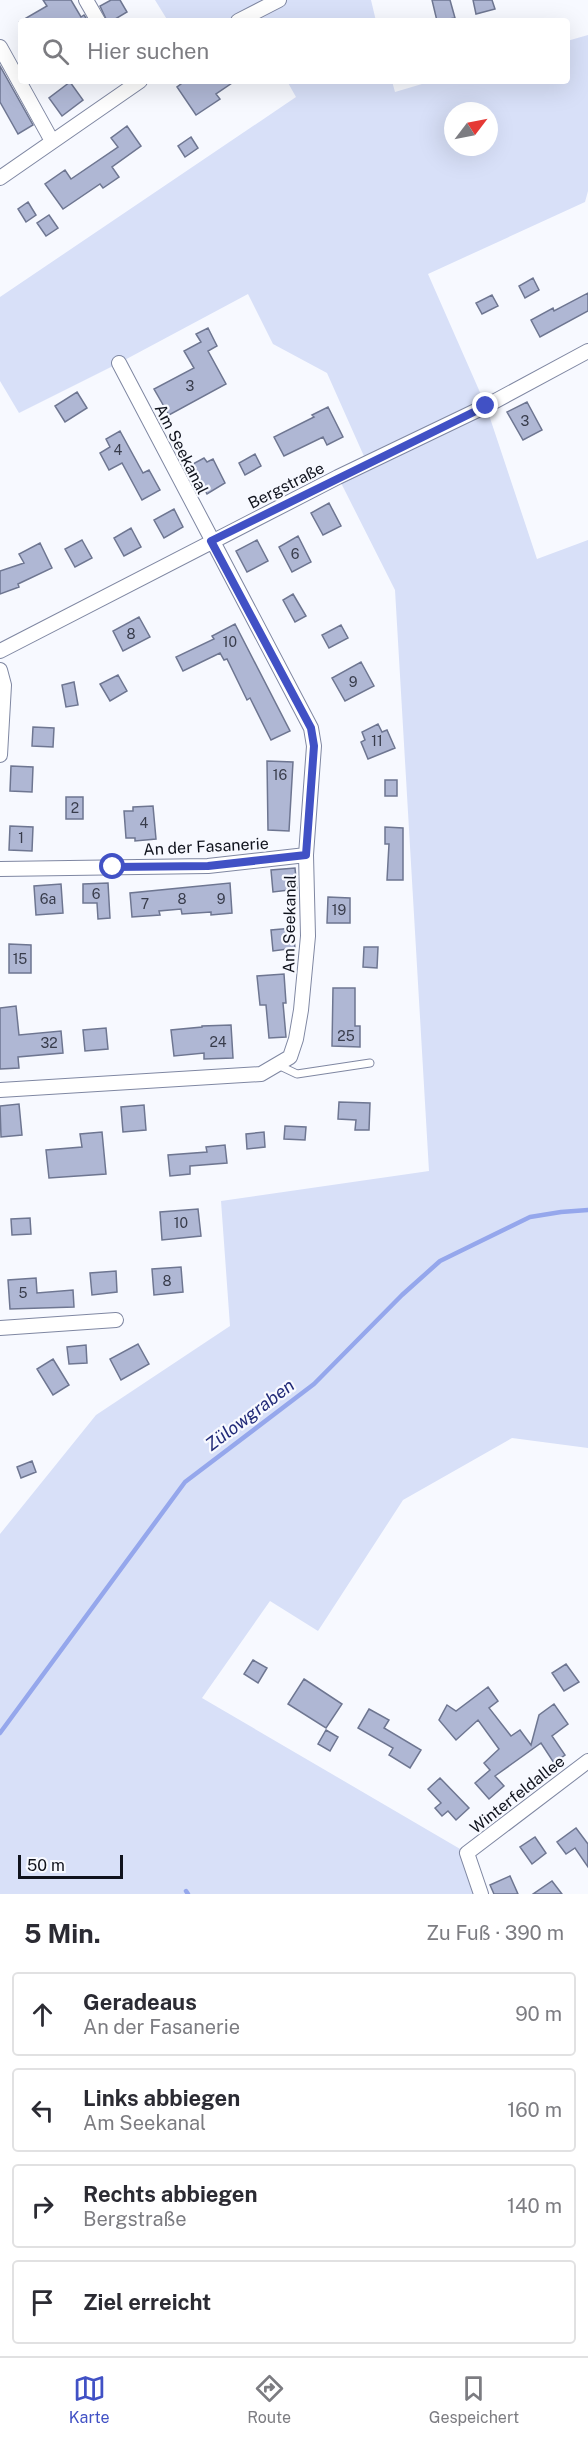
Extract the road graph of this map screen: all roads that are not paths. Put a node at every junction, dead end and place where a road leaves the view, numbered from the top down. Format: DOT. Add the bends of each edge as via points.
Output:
graph roads {
  1 [pos="86,0"];
  2 [pos="279,0"];
  3 [pos="96,18"];
  4 [pos="244,18"];
  5 [pos="0,46"];
  6 [pos="18,74"];
  7 [pos="23,84"];
  8 [pos="136,84"];
  9 [pos="52,141"];
  10 [pos="0,178"];
  11 [pos="588,351"];
  12 [pos="119,363"];
  13 [pos="211,541"];
  14 [pos="0,651"];
  15 [pos="0,670"];
  16 [pos="0,755"];
  17 [pos="306,855"];
  18 [pos="0,869"];
  19 [pos="370,1064"];
  20 [pos="278,1065"];
  21 [pos="0,1090"];
  22 [pos="116,1320"];
  23 [pos="0,1328"];
  24 [pos="588,1761"];
  25 [pos="481,1894"];
  1 -- 3 [label="street"];
  2 -- 4 [label="street"];
  5 -- 6 [label="street"];
  7 -- 9 [label="street"];
  8 -- 9 [label="street"];
  9 -- 10 [label="street"];
  11 -- 13 [label="street, Bergstraße" via="486,406"];
  12 -- 13 [label="street, Am Seekanal"];
  13 -- 14 [label="street, Bergstraße"];
  13 -- 17 [label="street, Am Seekanal" via="311,728 314,746"];
  15 -- 16 [label="street" via="4,685"];
  17 -- 18 [label="street, An der Fasanerie" via="208,866"];
  17 -- 20 [label="street, Am Seekanal" via="308,936 301,1010 290,1057"];
  19 -- 20 [label="lane" via="297,1074"];
  20 -- 21 [label="street" via="261,1074"];
  22 -- 23 [label="street"];
  24 -- 25 [label="street, Winterfeldallee" via="467,1853"];
}
